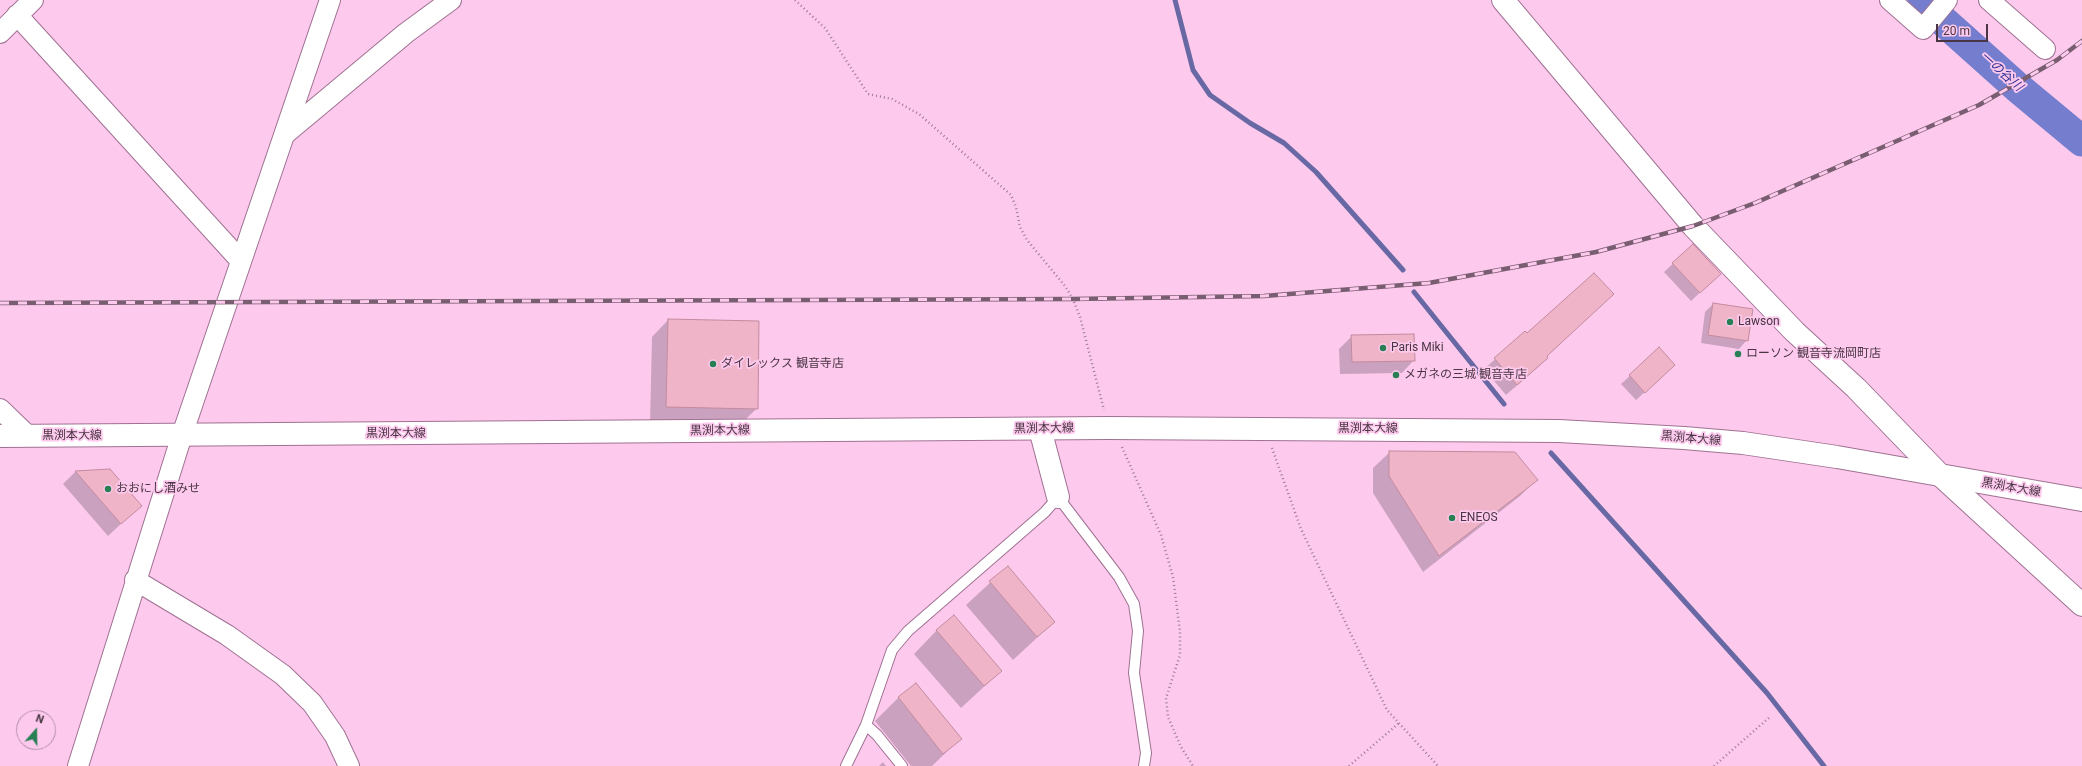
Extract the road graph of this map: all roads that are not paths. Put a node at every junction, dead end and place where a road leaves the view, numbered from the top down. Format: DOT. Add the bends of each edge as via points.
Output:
graph roads {
  1 [pos="33,0"];
  2 [pos="330,0"];
  3 [pos="451,0"];
  4 [pos="1503,0"];
  5 [pos="1890,0"];
  6 [pos="1947,0"];
  7 [pos="1989,0"];
  8 [pos="17,15"];
  9 [pos="0,33"];
  10 [pos="2045,49"];
  11 [pos="285,134"];
  12 [pos="240,261"];
  13 [pos="0,409"];
  14 [pos="1040,429"];
  15 [pos="182,435"];
  16 [pos="0,436"];
  17 [pos="28,436"];
  18 [pos="1940,475"];
  19 [pos="1058,496"];
  20 [pos="2082,500"];
  21 [pos="135,580"];
  22 [pos="2082,605"];
  23 [pos="866,725"];
  24 [pos="78,766"];
  25 [pos="349,766"];
  26 [pos="846,766"];
  27 [pos="902,766"];
  28 [pos="1144,766"];
  1 -- 8 [label="street"];
  2 -- 11 [label="street"];
  3 -- 11 [label="street" via="406,32"];
  4 -- 18 [label="main road" via="1693,226"];
  5 -- 6 [label="street" via="1923,28"];
  7 -- 10 [label="street"];
  8 -- 9 [label="street"];
  8 -- 12 [label="street"];
  11 -- 12 [label="street"];
  12 -- 15 [label="street"];
  13 -- 17 [label="street"];
  14 -- 15 [label="main road, 黒渕本大線"];
  14 -- 18 [label="main road, 黒渕本大線" via="1114,435 1495,430 1641,435 1743,443"];
  14 -- 19 [label="main road"];
  15 -- 17 [label="main road, 黒渕本大線"];
  15 -- 21 [label="street"];
  16 -- 17 [label="main road, 黒渕本大線"];
  18 -- 20 [label="main road, 黒渕本大線"];
  18 -- 22 [label="main road"];
  19 -- 23 [label="lane" via="1045,512 908,631 892,650"];
  19 -- 28 [label="lane" via="1119,577 1134,604 1138,631 1134,672 1146,752"];
  21 -- 24 [label="street"];
  21 -- 25 [label="street" via="227,635 283,675 312,703 335,736"];
  23 -- 26 [label="lane"];
  23 -- 27 [label="lane"];
}
